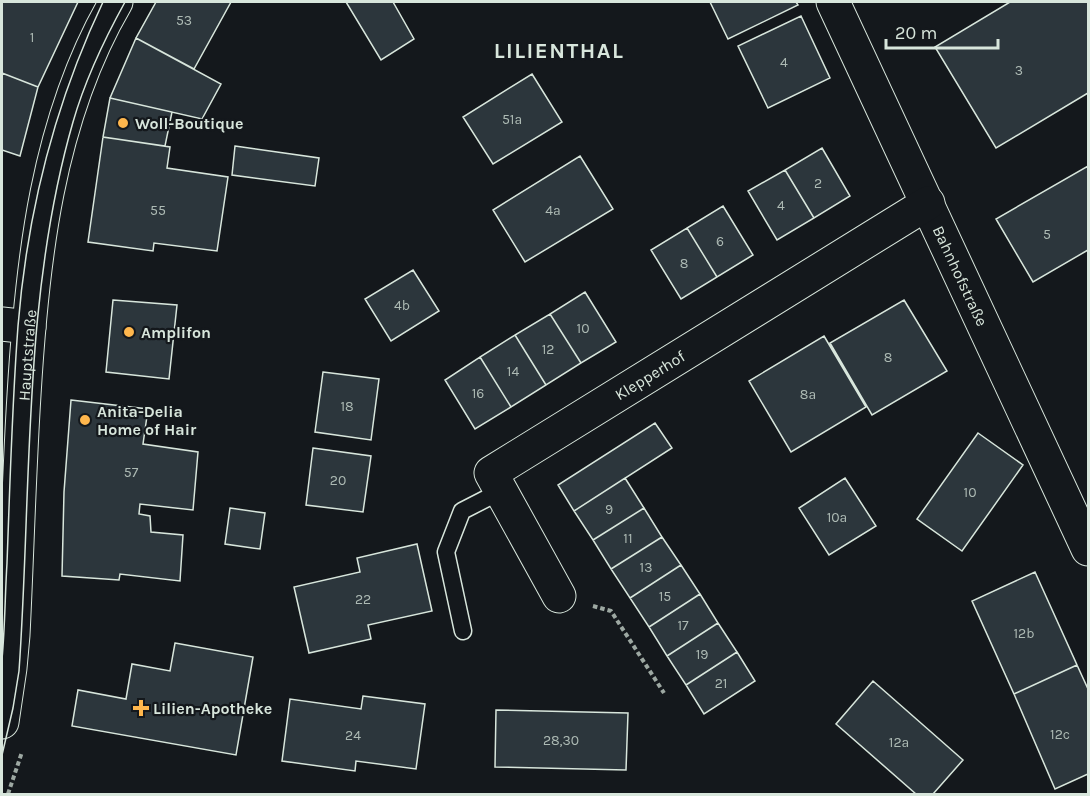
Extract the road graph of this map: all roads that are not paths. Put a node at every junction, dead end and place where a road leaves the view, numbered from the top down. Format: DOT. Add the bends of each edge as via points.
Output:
graph roads {
  1 [pos="116,2"];
  2 [pos="832,2"];
  3 [pos="928,203"];
  4 [pos="15,326"];
  5 [pos="501,491"];
  6 [pos="1089,549"];
  7 [pos="9,564"];
  8 [pos="559,596"];
  9 [pos="463,631"];
  10 [pos="2,722"];
  1 -- 4 [label="street, Hauptstraße" via="75,92"];
  2 -- 3 [label="street, Bahnhofstraße"];
  3 -- 5 [label="street, Klepperhof" via="491,473"];
  3 -- 6 [label="street, Bahnhofstraße"];
  4 -- 7 [label="street, Hauptstraße"];
  5 -- 8 [label="street, Klepperhof"];
  5 -- 9 [label="lane" via="462,511 446,552"];
  7 -- 10 [label="street, Hauptstraße" via="10,668"];
}
